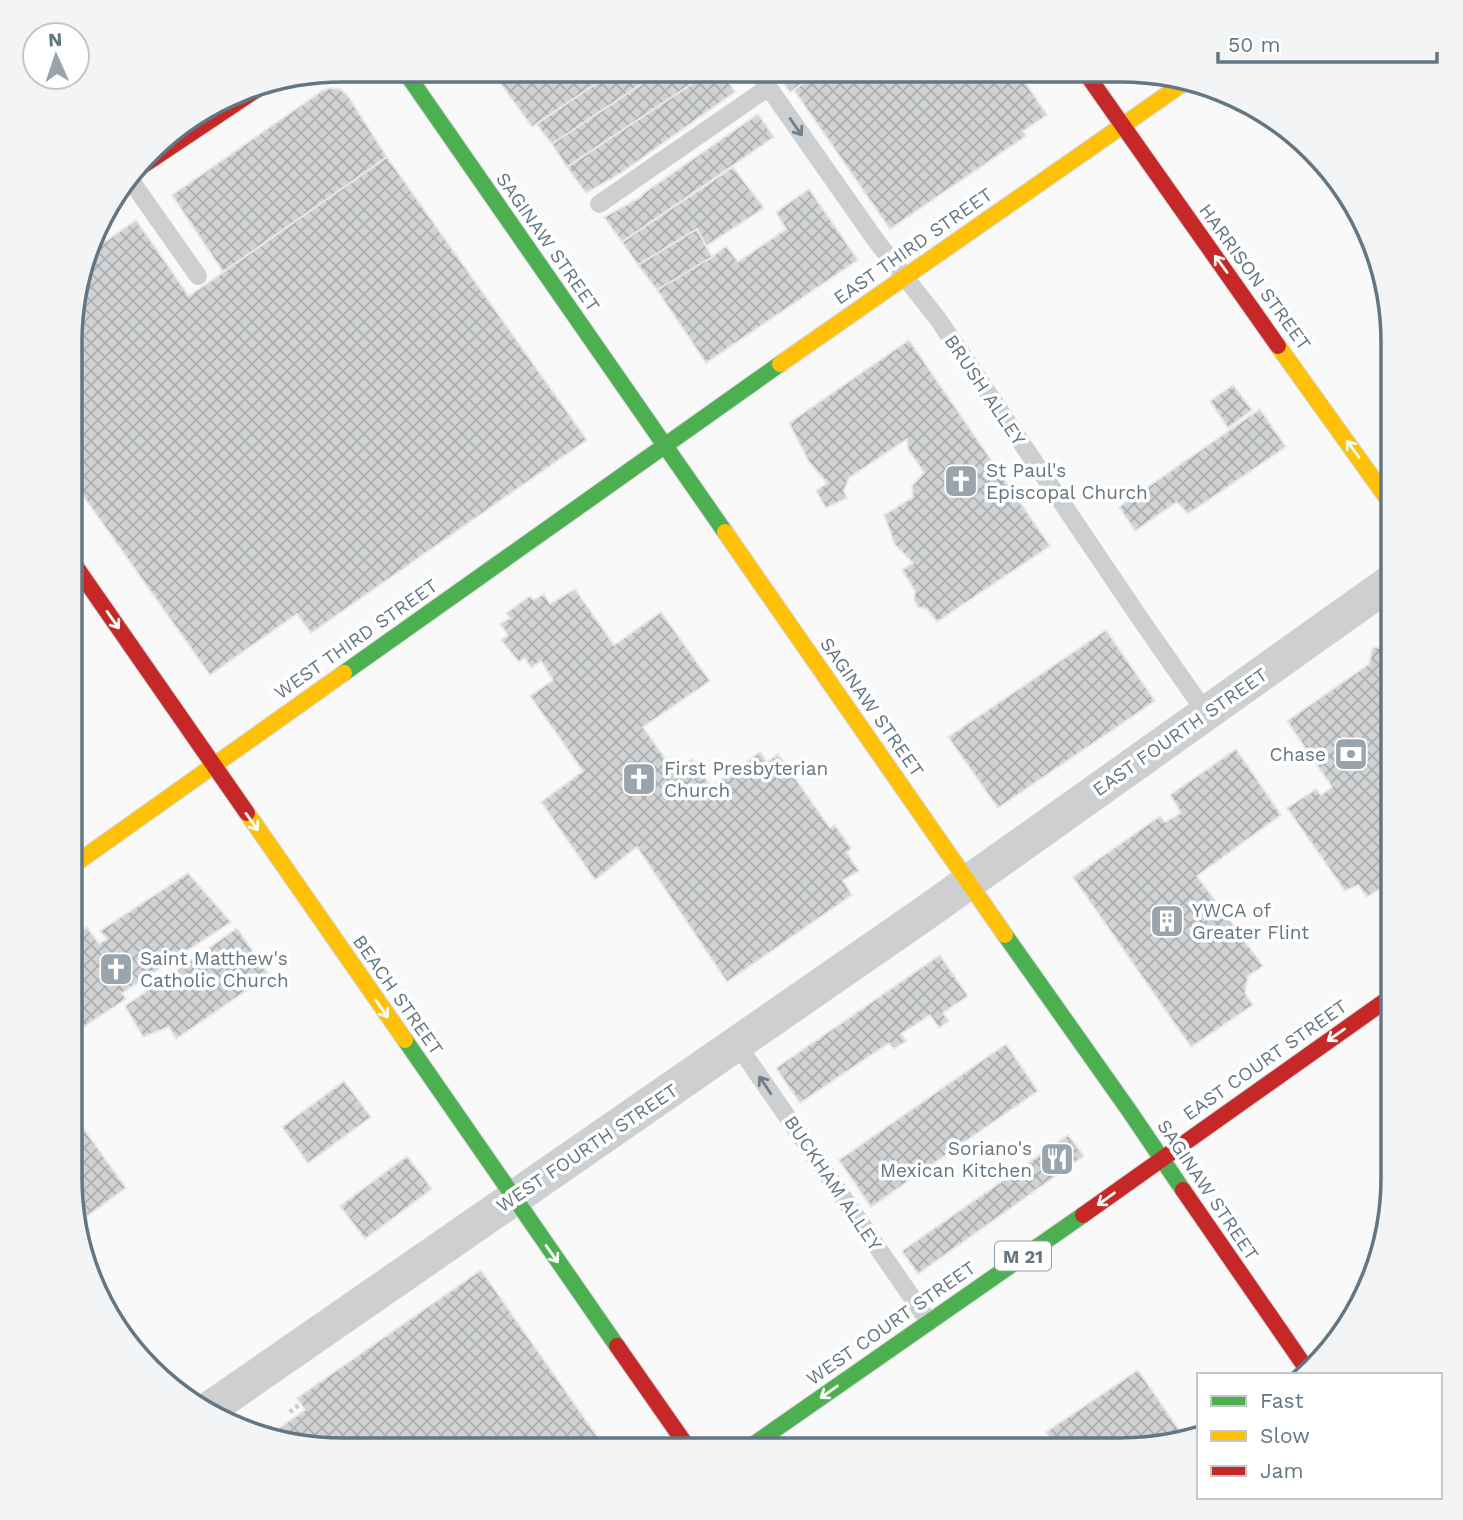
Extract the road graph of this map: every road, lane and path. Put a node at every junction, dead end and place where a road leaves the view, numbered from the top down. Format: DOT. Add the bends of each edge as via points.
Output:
graph roads {
  1 [pos="412,82"];
  2 [pos="765,82"];
  3 [pos="1092,82"];
  4 [pos="769,88"];
  5 [pos="1176,88"];
  6 [pos="228,108"];
  7 [pos="1123,126"];
  8 [pos="173,145"];
  9 [pos="135,186"];
  10 [pos="599,204"];
  11 [pos="198,276"];
  12 [pos="904,278"];
  13 [pos="664,445"];
  14 [pos="1381,490"];
  15 [pos="82,576"];
  16 [pos="1381,590"];
  17 [pos="1206,713"];
  18 [pos="214,766"];
  19 [pos="82,859"];
  20 [pos="968,883"];
  21 [pos="1381,1004"];
  22 [pos="737,1044"];
  23 [pos="1161,1159"];
  24 [pos="514,1198"];
  25 [pos="929,1322"];
  26 [pos="1303,1364"];
  27 [pos="215,1405"];
  28 [pos="299,1405"];
  29 [pos="290,1412"];
  30 [pos="681,1438"];
  31 [pos="763,1438"];
  1 -- 13 [label="street, SAGINAW STREET"];
  2 -- 4 [label="lane, BRUSH ALLEY"];
  3 -- 7 [label="street, HARRISON STREET"];
  4 -- 10 [label="lane"];
  4 -- 12 [label="lane, BRUSH ALLEY, one-way"];
  5 -- 7 [label="street, EAST THIRD STREET"];
  6 -- 8 [label="street"];
  7 -- 12 [label="street, EAST THIRD STREET"];
  14 -- 7 [label="street, HARRISON STREET, one-way"];
  9 -- 11 [label="lane"];
  12 -- 13 [label="street, EAST THIRD STREET"];
  12 -- 17 [label="lane, BRUSH ALLEY" via="933,312"];
  13 -- 18 [label="street, WEST THIRD STREET"];
  13 -- 20 [label="street, SAGINAW STREET"];
  15 -- 18 [label="street, BEACH STREET, one-way"];
  16 -- 17 [label="street, EAST FOURTH STREET"];
  17 -- 20 [label="street, EAST FOURTH STREET"];
  18 -- 19 [label="street, WEST THIRD STREET"];
  18 -- 24 [label="street, BEACH STREET, one-way"];
  20 -- 22 [label="street, WEST FOURTH STREET"];
  20 -- 23 [label="street, SAGINAW STREET"];
  21 -- 23 [label="street, EAST COURT STREET / M 21, one-way"];
  22 -- 24 [label="street, WEST FOURTH STREET"];
  25 -- 22 [label="lane, BUCKHAM ALLEY, one-way"];
  23 -- 25 [label="street, WEST COURT STREET / M 21, one-way"];
  23 -- 26 [label="street, SAGINAW STREET"];
  24 -- 27 [label="street, WEST FOURTH STREET"];
  24 -- 30 [label="street, BEACH STREET, one-way"];
  25 -- 31 [label="street, WEST COURT STREET / M 21, one-way"];
  28 -- 29 [label="path"];
}
